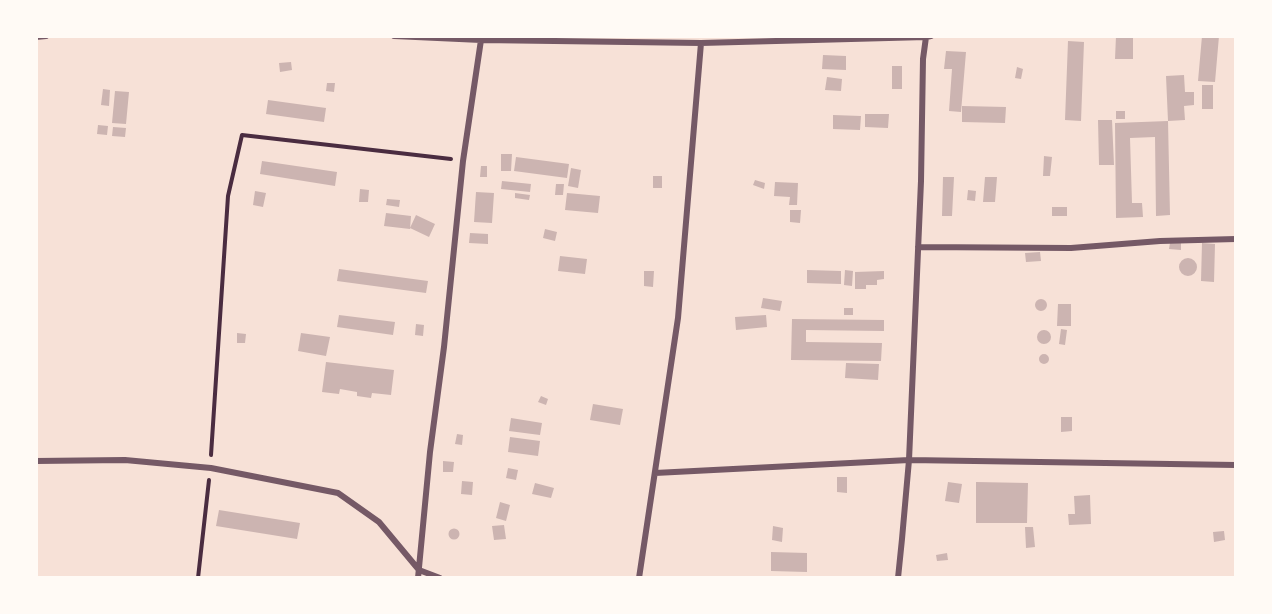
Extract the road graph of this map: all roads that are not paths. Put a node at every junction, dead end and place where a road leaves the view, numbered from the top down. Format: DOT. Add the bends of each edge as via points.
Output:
graph roads {
  1 [pos="46,36"];
  2 [pos="394,36"];
  3 [pos="36,37"];
  4 [pos="929,37"];
  5 [pos="481,40"];
  6 [pos="701,43"];
  7 [pos="1236,239"];
  8 [pos="918,247"];
  9 [pos="36,460"];
  10 [pos="909,460"];
  11 [pos="1236,465"];
  12 [pos="655,473"];
  13 [pos="418,574"];
  14 [pos="440,578"];
  15 [pos="639,578"];
  16 [pos="898,578"];
  1 -- 3 [label="street"];
  2 -- 5 [label="street"];
  4 -- 6 [label="street"];
  4 -- 8 [label="street" via="923,59"];
  5 -- 6 [label="street"];
  5 -- 13 [label="street" via="463,160"];
  6 -- 12 [label="street" via="678,318"];
  7 -- 8 [label="street" via="1071,248"];
  8 -- 10 [label="street"];
  9 -- 13 [label="street" via="125,460 211,468 338,493 379,522"];
  10 -- 11 [label="street"];
  10 -- 12 [label="street"];
  10 -- 16 [label="street"];
  12 -- 15 [label="street"];
  13 -- 14 [label="street"];
}
